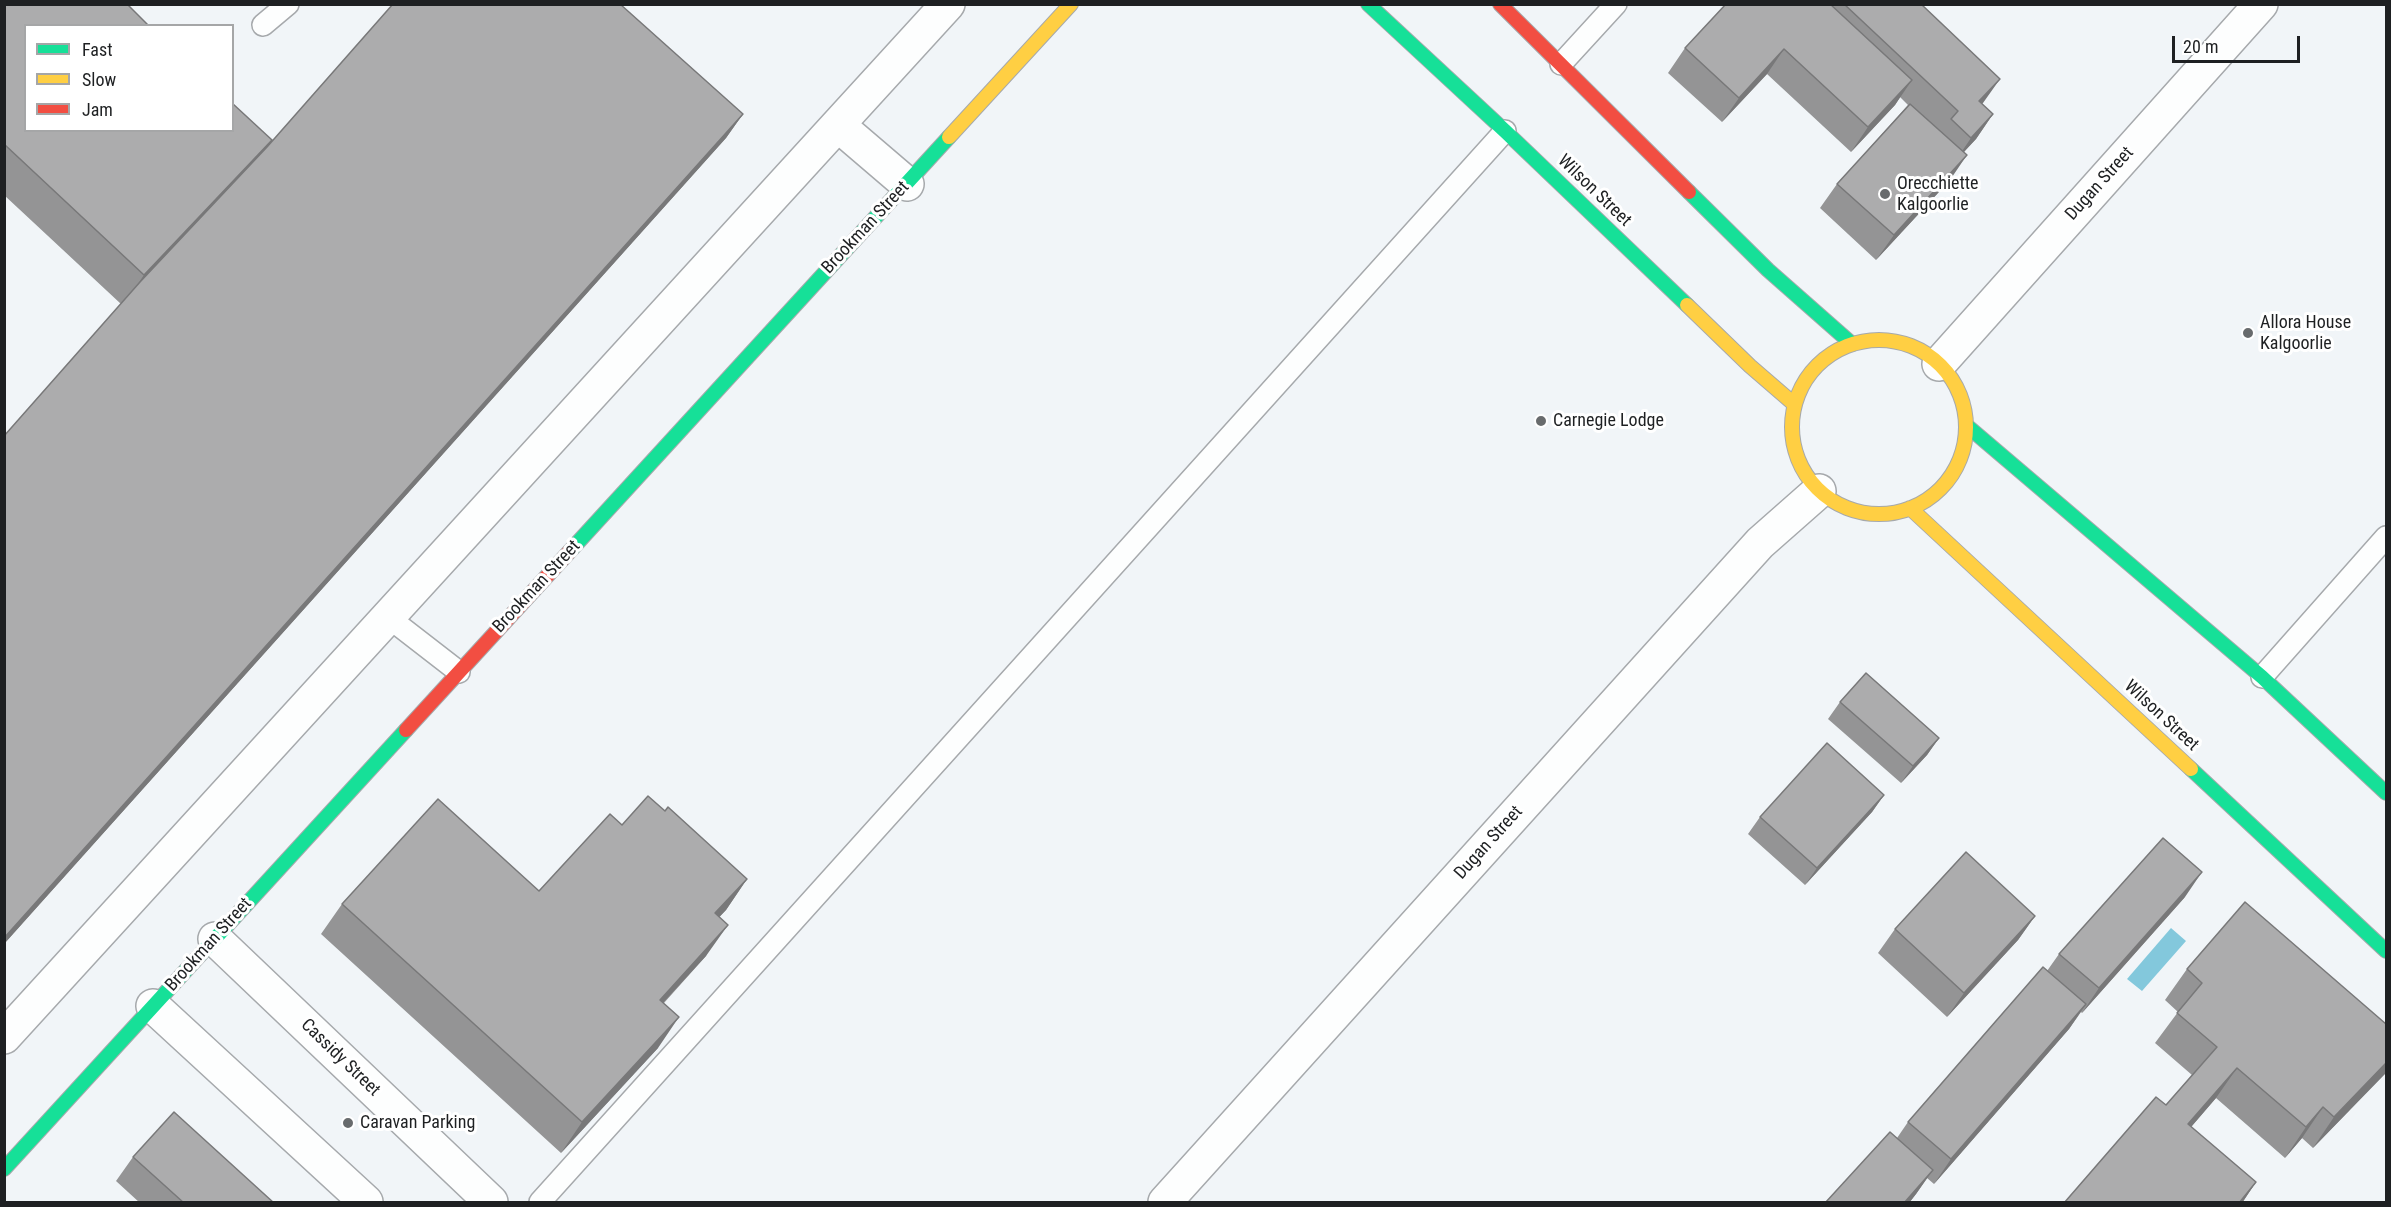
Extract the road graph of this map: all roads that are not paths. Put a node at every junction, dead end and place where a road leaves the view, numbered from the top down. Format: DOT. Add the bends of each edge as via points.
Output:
graph roads {
  1 [pos="288,4"];
  2 [pos="948,4"];
  3 [pos="1071,4"];
  4 [pos="1368,4"];
  5 [pos="1500,4"];
  6 [pos="1616,4"];
  7 [pos="2261,4"];
  8 [pos="263,25"];
  9 [pos="1561,64"];
  10 [pos="838,125"];
  11 [pos="1505,131"];
  12 [pos="907,184"];
  13 [pos="1852,344"];
  14 [pos="1939,364"];
  15 [pos="1794,404"];
  16 [pos="1966,425"];
  17 [pos="1819,491"];
  18 [pos="1910,508"];
  19 [pos="2386,537"];
  20 [pos="388,617"];
  21 [pos="459,672"];
  22 [pos="2262,677"];
  23 [pos="2386,793"];
  24 [pos="215,939"];
  25 [pos="2386,951"];
  26 [pos="153,1006"];
  27 [pos="4,1037"];
  28 [pos="4,1169"];
  29 [pos="366,1203"];
  30 [pos="491,1203"];
  31 [pos="540,1203"];
  32 [pos="1165,1203"];
  1 -- 8 [label="lane"];
  2 -- 10 [label="street"];
  3 -- 12 [label="street, Brookman Street"];
  4 -- 11 [label="street, Wilson Street"];
  5 -- 9 [label="street"];
  6 -- 9 [label="lane"];
  7 -- 14 [label="street, Dugan Street"];
  9 -- 13 [label="street" via="1768,270"];
  10 -- 12 [label="street"];
  10 -- 20 [label="street"];
  11 -- 15 [label="street, Wilson Street"];
  11 -- 31 [label="lane"];
  12 -- 21 [label="street, Brookman Street"];
  13 -- 14 [label="street" via="1898,342 1920,350"];
  13 -- 15 [label="street" via="1832,353 1814,369 1800,387"];
  14 -- 16 [label="street" via="1963,402"];
  15 -- 17 [label="street" via="1791,432 1795,454"];
  16 -- 18 [label="street" via="1964,448 1956,470 1941,488"];
  16 -- 22 [label="street"];
  17 -- 18 [label="street" via="1858,512 1881,515"];
  17 -- 32 [label="street, Dugan Street" via="1760,543"];
  18 -- 25 [label="street, Wilson Street"];
  19 -- 22 [label="lane"];
  20 -- 21 [label="lane"];
  20 -- 27 [label="street"];
  21 -- 24 [label="street, Brookman Street"];
  22 -- 23 [label="street"];
  24 -- 26 [label="street, Brookman Street"];
  24 -- 30 [label="street, Cassidy Street"];
  26 -- 28 [label="street, Brookman Street"];
  26 -- 29 [label="street"];
}
